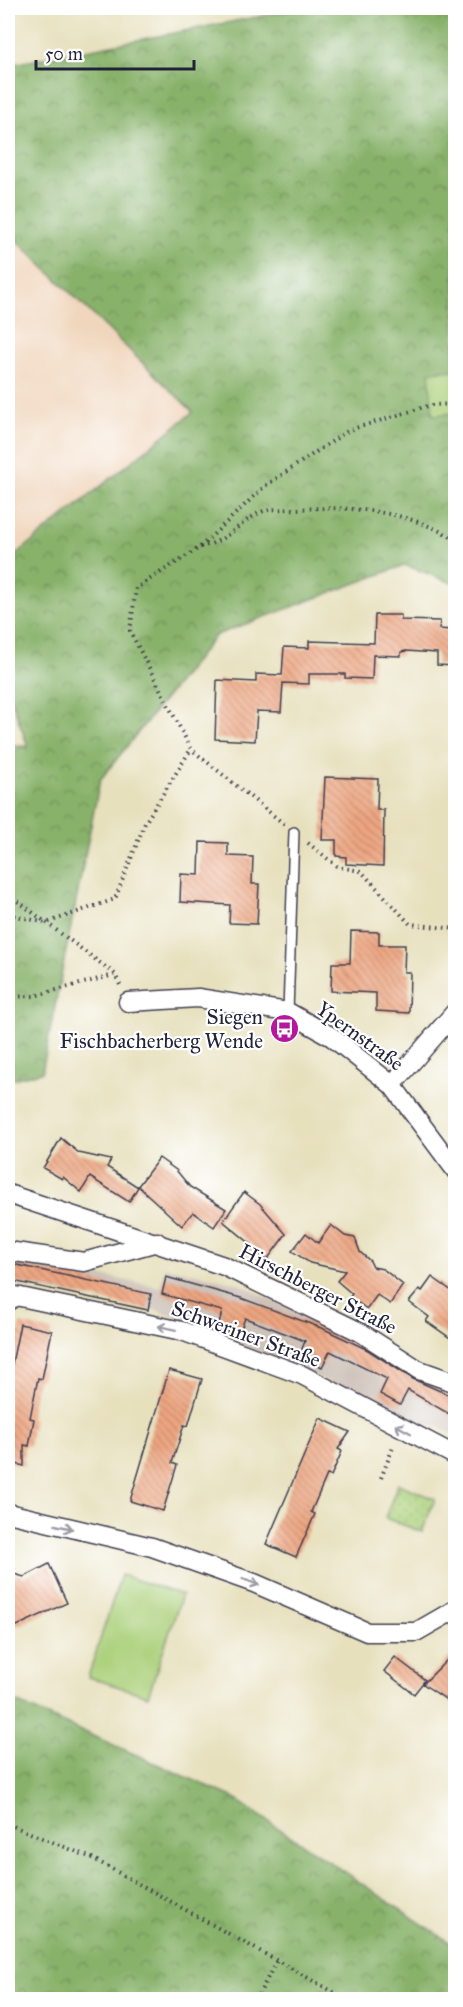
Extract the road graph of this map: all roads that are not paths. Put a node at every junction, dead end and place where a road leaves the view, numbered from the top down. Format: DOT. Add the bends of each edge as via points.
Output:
graph roads {
  1 [pos="294,832"];
  2 [pos="128,1002"];
  3 [pos="456,1011"];
  4 [pos="288,1012"];
  5 [pos="392,1085"];
  6 [pos="456,1171"];
  7 [pos="8,1194"];
  8 [pos="157,1242"];
  9 [pos="8,1251"];
  10 [pos="8,1301"];
  11 [pos="456,1383"];
  12 [pos="456,1456"];
  13 [pos="8,1513"];
  14 [pos="456,1609"];
  1 -- 4 [label="lane"];
  2 -- 4 [label="street, Ypernstraße" via="198,998"];
  3 -- 5 [label="street"];
  4 -- 5 [label="street, Ypernstraße" via="332,1036"];
  5 -- 6 [label="street, Ypernstraße"];
  7 -- 8 [label="street, Hirschberger Straße"];
  8 -- 9 [label="street" via="84,1262"];
  8 -- 11 [label="street, Hirschberger Straße" via="224,1266 360,1332 419,1370"];
  12 -- 10 [label="street, Schweriner Straße, one-way" via="302,1375 182,1331 16,1296"];
  13 -- 14 [label="street, one-way" via="152,1547 254,1583 367,1632 416,1632"];
}
